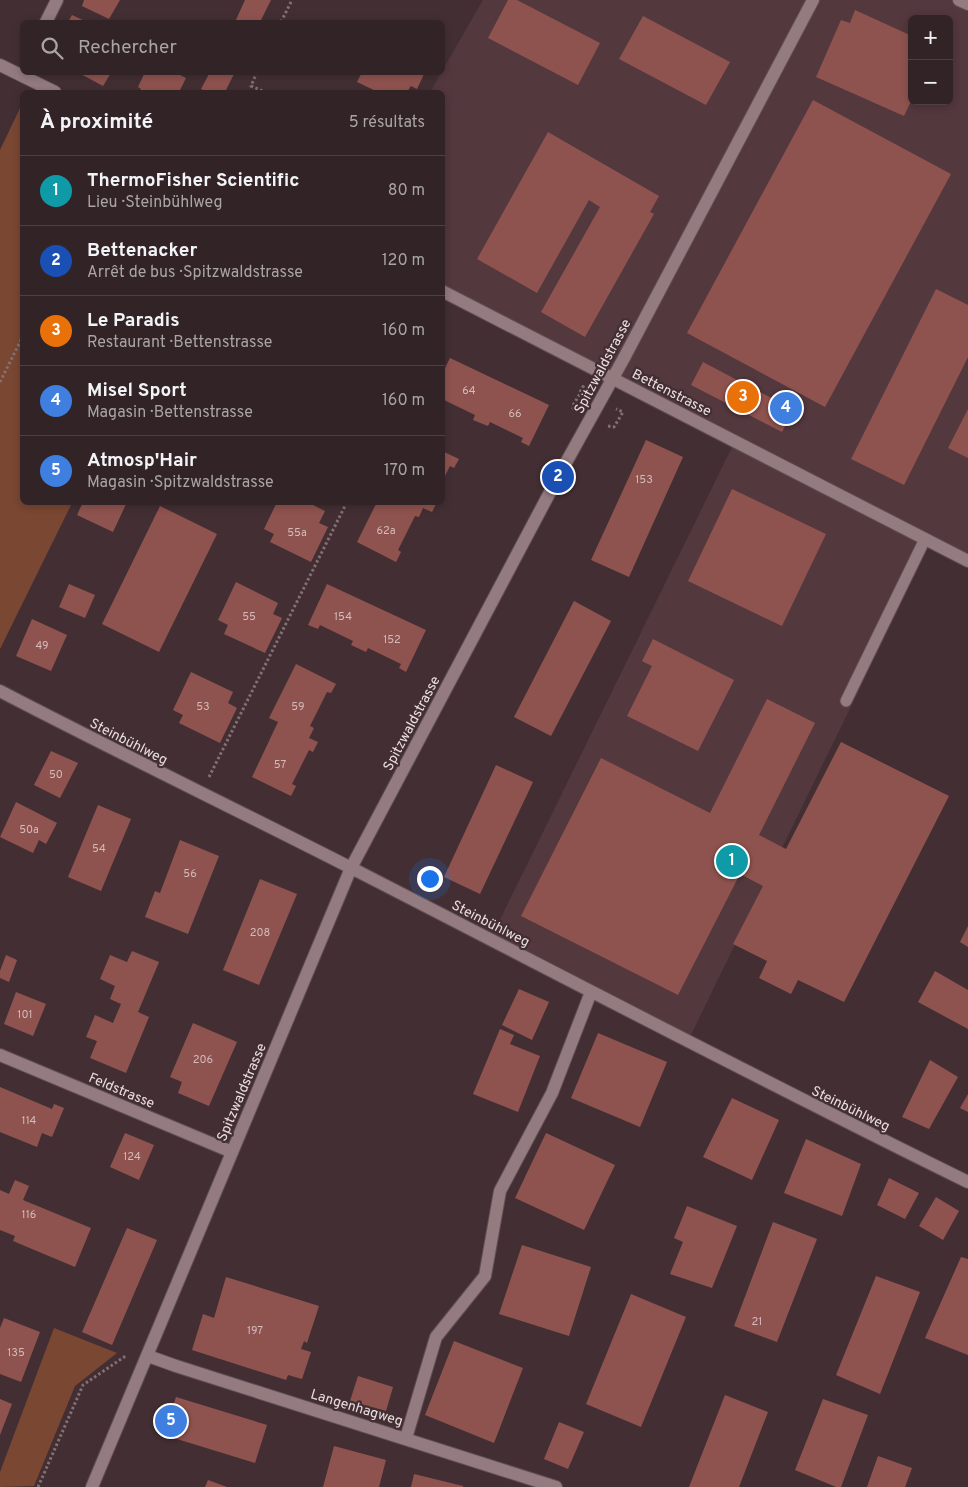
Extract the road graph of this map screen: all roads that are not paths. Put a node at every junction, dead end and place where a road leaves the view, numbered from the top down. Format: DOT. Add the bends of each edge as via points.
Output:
graph roads {
  1 [pos="57,0"];
  2 [pos="813,0"];
  3 [pos="960,0"];
  4 [pos="968,4"];
  5 [pos="47,20"];
  6 [pos="0,65"];
  7 [pos="20,73"];
  8 [pos="25,75"];
  9 [pos="51,90"];
  10 [pos="445,292"];
  11 [pos="613,378"];
  12 [pos="926,539"];
  13 [pos="968,561"];
  14 [pos="0,691"];
  15 [pos="846,701"];
  16 [pos="351,868"];
  17 [pos="591,992"];
  18 [pos="0,1055"];
  19 [pos="232,1152"];
  20 [pos="968,1182"];
  21 [pos="148,1356"];
  22 [pos="406,1438"];
  23 [pos="92,1487"];
  24 [pos="556,1487"];
  1 -- 5 [label="street"];
  2 -- 11 [label="street, Spitzwaldstrasse"];
  3 -- 4 [label="street"];
  6 -- 7 [label="street"];
  8 -- 9 [label="street"];
  10 -- 11 [label="street, Bettenstrasse"];
  11 -- 12 [label="street, Bettenstrasse"];
  11 -- 16 [label="street, Spitzwaldstrasse"];
  12 -- 13 [label="street, Bettenstrasse"];
  12 -- 15 [label="lane"];
  14 -- 16 [label="street, Steinbühlweg"];
  16 -- 17 [label="street, Steinbühlweg"];
  16 -- 19 [label="street, Spitzwaldstrasse"];
  17 -- 20 [label="street, Steinbühlweg"];
  17 -- 22 [label="street" via="552,1093 500,1191 485,1276 436,1337"];
  18 -- 19 [label="street, Feldstrasse"];
  19 -- 21 [label="street, Spitzwaldstrasse"];
  21 -- 22 [label="street, Langenhagweg"];
  21 -- 23 [label="street, Spitzwaldstrasse"];
  22 -- 24 [label="street, Langenhagweg"];
}
